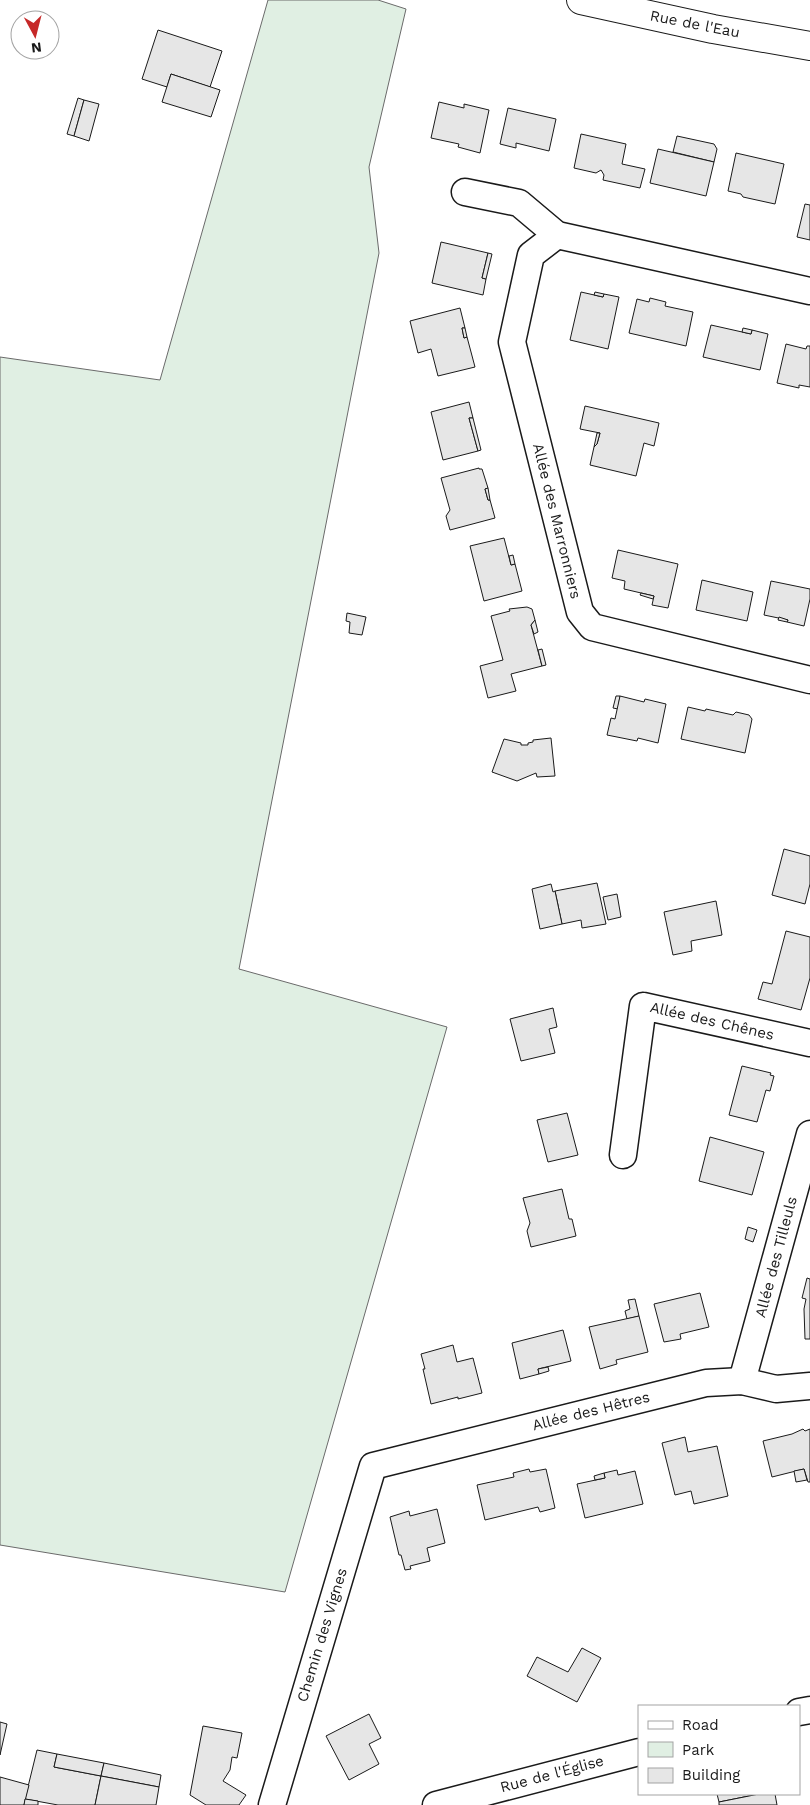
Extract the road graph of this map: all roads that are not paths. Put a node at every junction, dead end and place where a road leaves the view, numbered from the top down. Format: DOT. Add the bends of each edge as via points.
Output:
graph roads {
  1 [pos="581,0"];
  2 [pos="810,46"];
  3 [pos="465,192"];
  4 [pos="557,235"];
  5 [pos="810,291"];
  6 [pos="810,680"];
  7 [pos="810,1043"];
  8 [pos="810,1134"];
  9 [pos="623,1155"];
  10 [pos="742,1381"];
  11 [pos="810,1386"];
  12 [pos="373,1466"];
  13 [pos="638,1752"];
  14 [pos="272,1805"];
  15 [pos="436,1805"];
  1 -- 2 [label="street, Rue de l'Eau"];
  3 -- 4 [label="street" via="519,203"];
  4 -- 5 [label="street"];
  4 -- 6 [label="street, Allée des Marronniers" via="531,255 512,342 580,612 592,627"];
  7 -- 9 [label="street, Allée des Chênes" via="643,1006"];
  8 -- 10 [label="street, Allée des Tilleuls"];
  10 -- 11 [label="street, Allée des Hêtres" via="776,1389"];
  10 -- 12 [label="street, Allée des Hêtres" via="675,1389"];
  12 -- 14 [label="street, Chemin des Vignes"];
  13 -- 15 [label="street, Rue de l'Église"];
}
